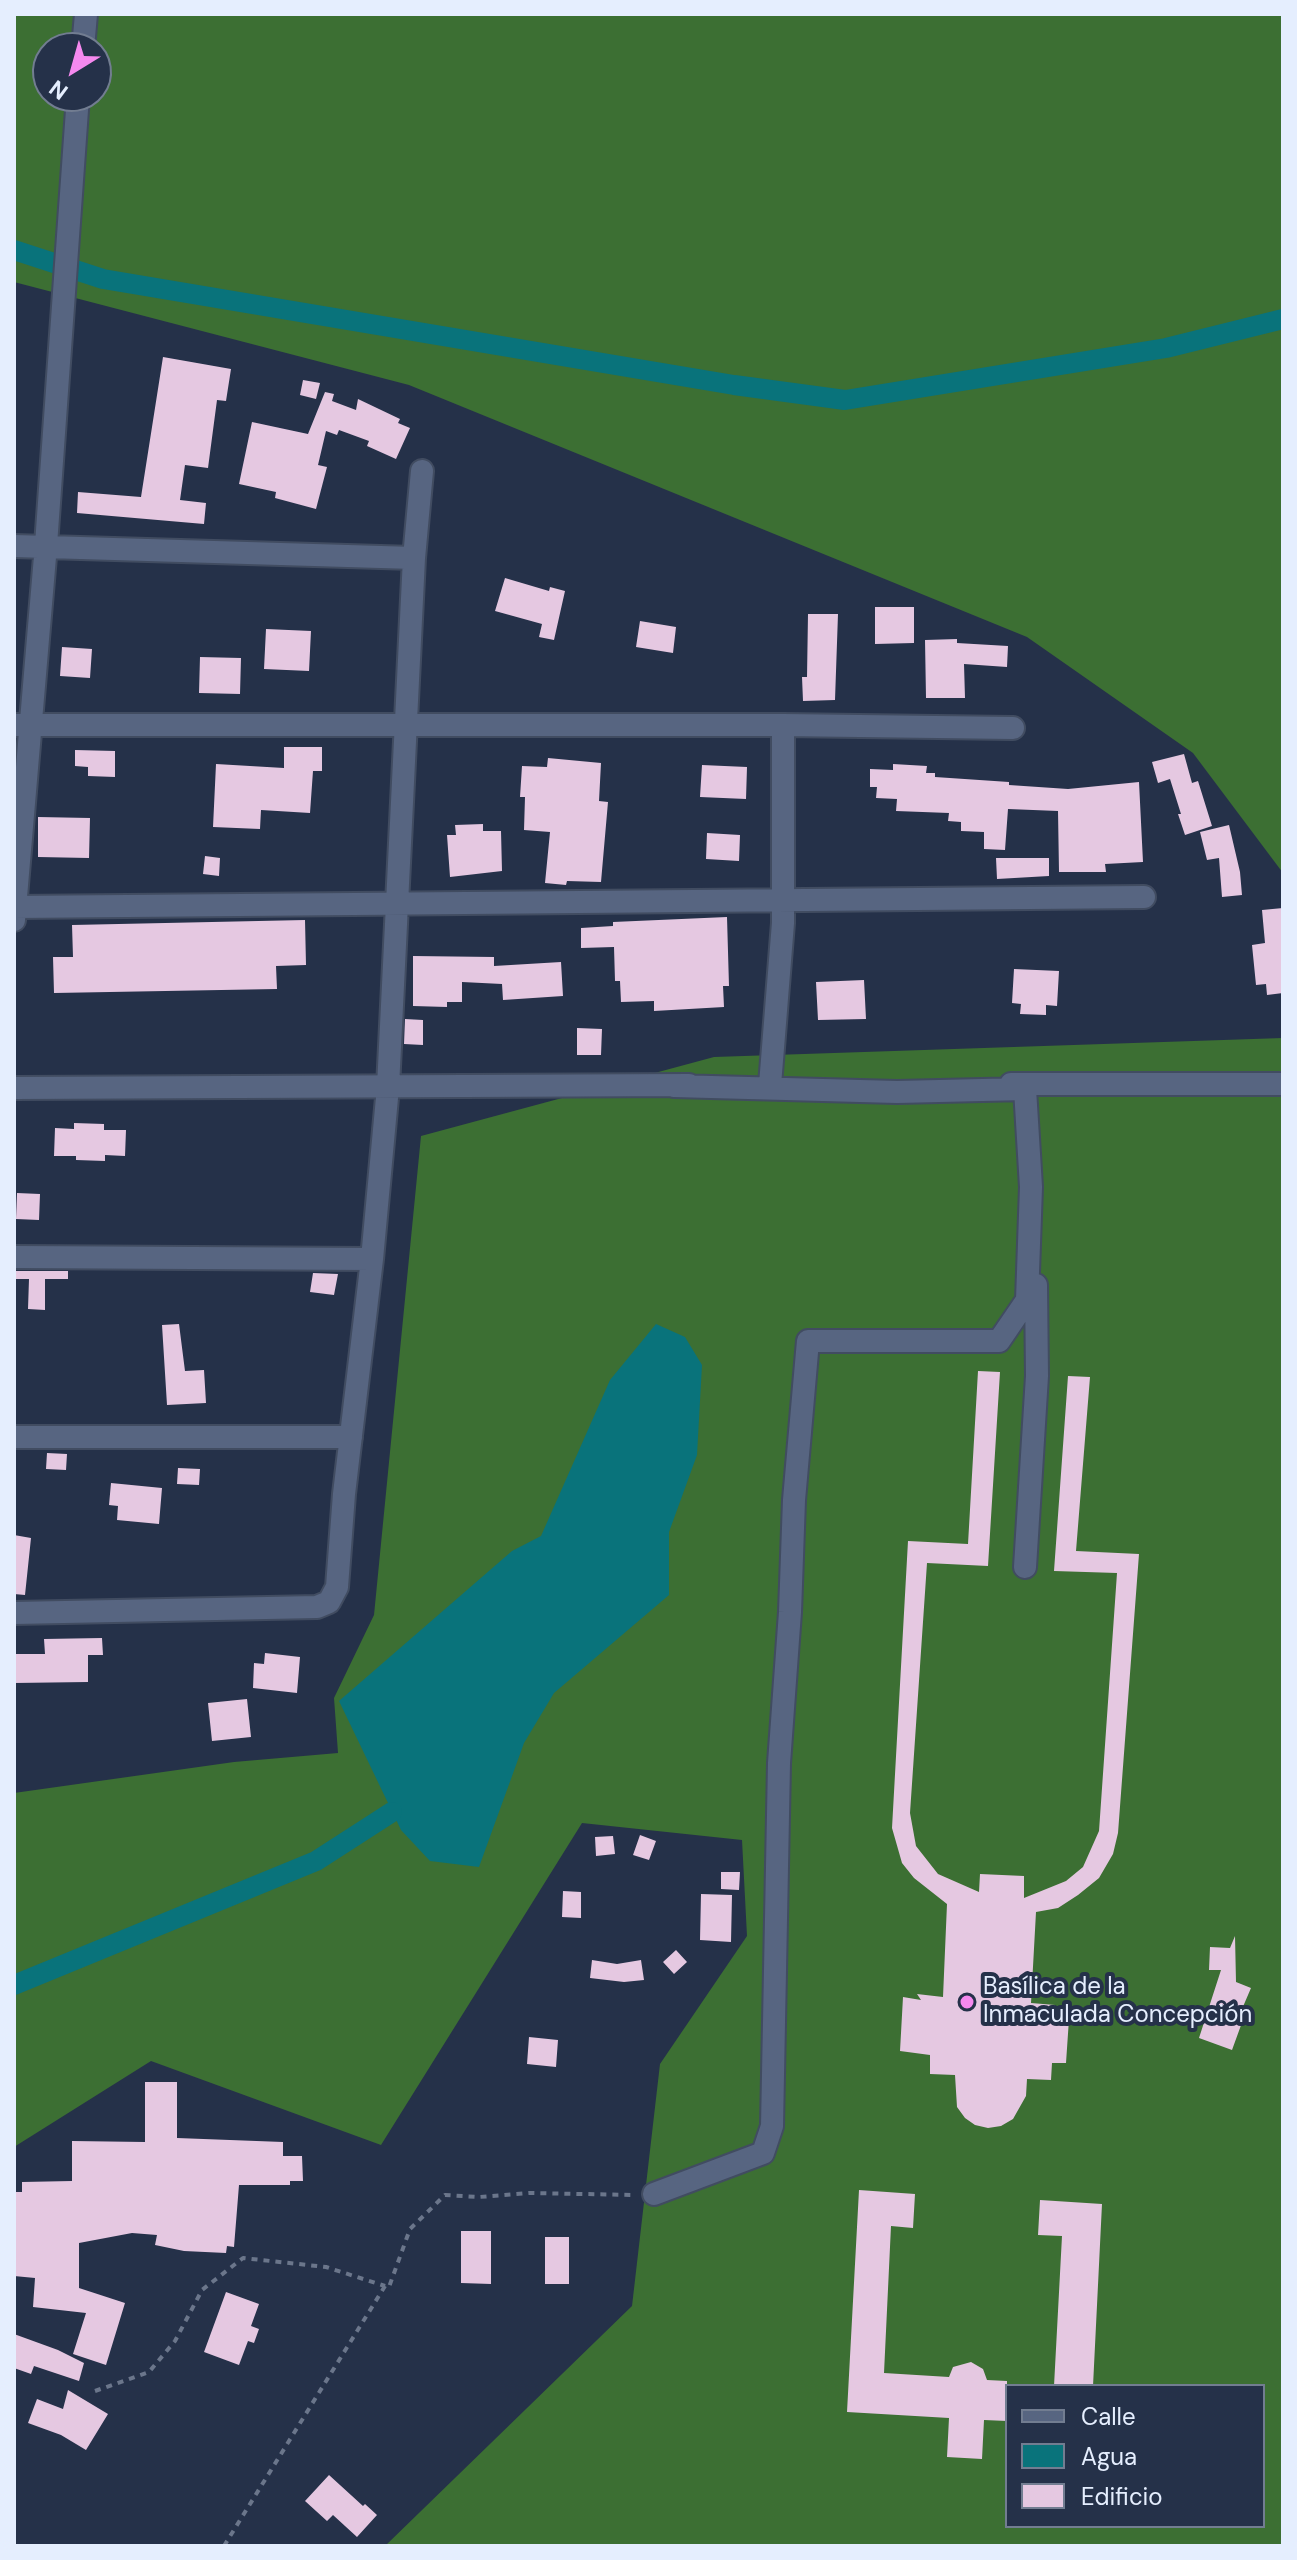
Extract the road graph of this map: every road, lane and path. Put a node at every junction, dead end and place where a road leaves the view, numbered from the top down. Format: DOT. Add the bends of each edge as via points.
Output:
graph roads {
  1 [pos="77,112"];
  2 [pos="422,471"];
  3 [pos="46,545"];
  4 [pos="14,546"];
  5 [pos="414,558"];
  6 [pos="21,725"];
  7 [pos="783,725"];
  8 [pos="406,726"];
  9 [pos="1013,728"];
  10 [pos="1144,897"];
  11 [pos="783,901"];
  12 [pos="397,903"];
  13 [pos="14,907"];
  14 [pos="14,920"];
  15 [pos="1040,1084"];
  16 [pos="1283,1084"];
  17 [pos="770,1085"];
  18 [pos="674,1086"];
  19 [pos="388,1087"];
  20 [pos="14,1088"];
  21 [pos="14,1257"];
  22 [pos="372,1259"];
  23 [pos="14,1437"];
  24 [pos="351,1437"];
  25 [pos="1025,1567"];
  26 [pos="14,1613"];
  27 [pos="654,2194"];
  28 [pos="385,2286"];
  29 [pos="95,2391"];
  30 [pos="224,2546"];
  1 -- 3 [label="street"];
  2 -- 5 [label="street"];
  3 -- 4 [label="street"];
  3 -- 5 [label="street"];
  3 -- 6 [label="street"];
  5 -- 8 [label="street"];
  6 -- 8 [label="street"];
  6 -- 13 [label="street"];
  7 -- 8 [label="street"];
  7 -- 9 [label="street"];
  7 -- 11 [label="street"];
  8 -- 12 [label="street"];
  10 -- 11 [label="street"];
  11 -- 12 [label="street"];
  11 -- 17 [label="street"];
  12 -- 13 [label="street"];
  12 -- 19 [label="street"];
  13 -- 14 [label="street"];
  15 -- 16 [label="street"];
  15 -- 17 [label="street"];
  15 -- 25 [label="street" via="1037,1376"];
  17 -- 18 [label="street"];
  18 -- 19 [label="street"];
  18 -- 27 [label="street" via="897,1092 1025,1089 1031,1187 1027,1300 999,1341 808,1341 779,1763 772,2126 763,2153"];
  19 -- 20 [label="street"];
  19 -- 22 [label="street"];
  21 -- 22 [label="street"];
  22 -- 24 [label="street"];
  23 -- 24 [label="street"];
  24 -- 26 [label="street" via="337,1587 329,1602 296,1608"];
  27 -- 28 [label="path" via="445,2195 410,2229 389,2287"];
  28 -- 29 [label="path" via="326,2267 243,2258 202,2290 175,2341 149,2372"];
  28 -- 30 [label="path"];
}
